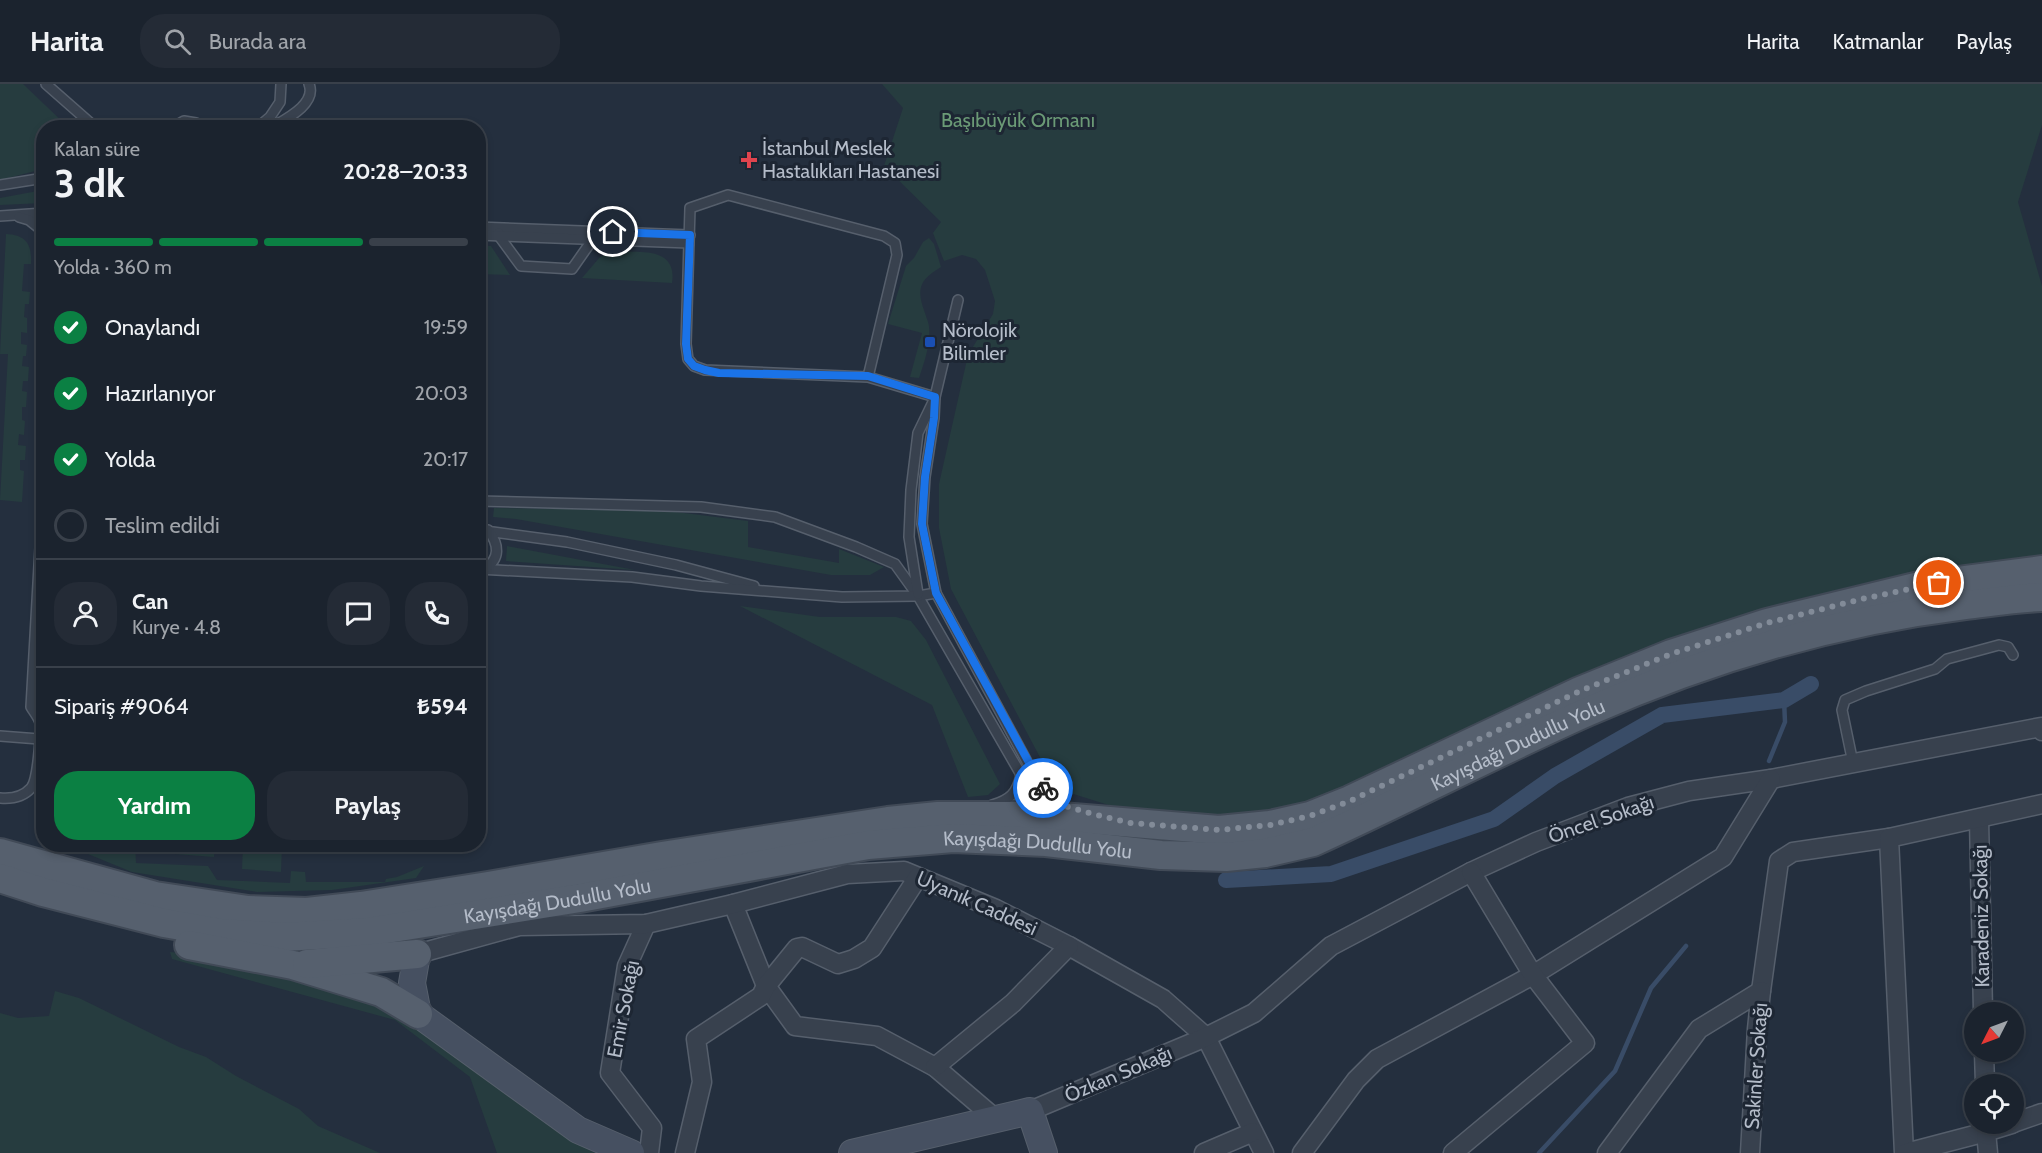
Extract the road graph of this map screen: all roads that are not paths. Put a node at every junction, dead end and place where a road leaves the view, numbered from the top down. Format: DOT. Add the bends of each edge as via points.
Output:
graph roads {
  1 [pos="46,84"];
  2 [pos="281,84"];
  3 [pos="309,84"];
  4 [pos="87,120"];
  5 [pos="266,120"];
  6 [pos="282,120"];
  7 [pos="36,179"];
  8 [pos="0,185"];
  9 [pos="36,213"];
  10 [pos="10,214"];
  11 [pos="0,216"];
  12 [pos="36,226"];
  13 [pos="486,229"];
  14 [pos="499,232"];
  15 [pos="486,234"];
  16 [pos="593,235"];
  17 [pos="690,239"];
  18 [pos="958,300"];
  19 [pos="868,376"];
  20 [pos="935,397"];
  21 [pos="486,501"];
  22 [pos="486,530"];
  23 [pos="486,533"];
  24 [pos="486,567"];
  25 [pos="486,569"];
  26 [pos="2042,570"];
  27 [pos="779,592"];
  28 [pos="936,593"];
  29 [pos="918,596"];
  30 [pos="2042,597"];
  31 [pos="36,636"];
  32 [pos="2013,655"];
  33 [pos="36,713"];
  34 [pos="2042,728"];
  35 [pos="0,736"];
  36 [pos="36,743"];
  37 [pos="1853,763"];
  38 [pos="1021,775"];
  39 [pos="36,778"];
  40 [pos="1771,779"];
  41 [pos="0,798"];
  42 [pos="2042,804"];
  43 [pos="938,816"];
  44 [pos="1979,819"];
  45 [pos="1131,823"];
  46 [pos="1061,830"];
  47 [pos="1889,838"];
  48 [pos="0,853"];
  49 [pos="1470,872"];
  50 [pos="918,877"];
  51 [pos="0,878"];
  52 [pos="44,892"];
  53 [pos="733,904"];
  54 [pos="646,924"];
  55 [pos="1068,946"];
  56 [pos="417,954"];
  57 [pos="293,965"];
  58 [pos="1533,975"];
  59 [pos="766,986"];
  60 [pos="1761,991"];
  61 [pos="1983,1002"];
  62 [pos="418,1014"];
  63 [pos="1206,1037"];
  64 [pos="935,1067"];
  65 [pos="1030,1111"];
  66 [pos="2042,1113"];
  67 [pos="2024,1119"];
  68 [pos="997,1120"];
  69 [pos="1253,1131"];
  70 [pos="1967,1134"];
  71 [pos="1986,1134"];
  72 [pos="631,1153"];
  73 [pos="649,1153"];
  74 [pos="685,1153"];
  75 [pos="852,1153"];
  76 [pos="1044,1153"];
  77 [pos="1204,1153"];
  78 [pos="1264,1153"];
  79 [pos="1302,1153"];
  80 [pos="1453,1153"];
  81 [pos="1607,1153"];
  82 [pos="1750,1153"];
  83 [pos="1905,1153"];
  84 [pos="1988,1153"];
  1 -- 4 [label="lane"];
  2 -- 5 [label="lane" via="280,102"];
  3 -- 6 [label="lane" via="308,102"];
  7 -- 8 [label="lane"];
  9 -- 10 [label="lane"];
  10 -- 11 [label="lane"];
  10 -- 12 [label="lane"];
  13 -- 14 [label="lane"];
  14 -- 15 [label="lane"];
  14 -- 16 [label="lane"];
  14 -- 16 [label="lane" via="521,266 572,269"];
  16 -- 17 [label="lane"];
  17 -- 19 [label="lane" via="686,344 688,359 694,366 719,373"];
  17 -- 19 [label="lane" via="690,208 728,195 884,236 895,243 897,255"];
  18 -- 20 [label="lane"];
  19 -- 20 [label="lane"];
  20 -- 28 [label="lane" via="922,524"];
  20 -- 29 [label="lane" via="918,433 911,490 909,537"];
  21 -- 29 [label="lane" via="701,507 775,517 895,564"];
  22 -- 27 [label="lane" via="567,542"];
  23 -- 24 [label="lane" via="497,544 497,552"];
  25 -- 27 [label="lane" via="632,577"];
  26 -- 45 [label="main road, Kayışdağı Dudullu Yolu" via="1908,588 1767,623 1671,654 1580,691 1350,801 1310,816 1219,830"];
  27 -- 29 [label="lane" via="842,597"];
  28 -- 29 [label="lane"];
  28 -- 45 [label="lane" via="1038,782 1051,799 1066,807"];
  29 -- 38 [label="lane"];
  30 -- 46 [label="main road, Kayışdağı Dudullu Yolu" via="1914,611 1749,652 1587,712 1313,842 1226,857 1161,855"];
  31 -- 33 [label="lane" via="31,707"];
  32 -- 37 [label="lane" via="2008,647 1999,645 1947,659 1935,669 1845,700 1842,710"];
  34 -- 37 [label="street, Öncel Sokağı"];
  35 -- 36 [label="lane"];
  37 -- 40 [label="street, Öncel Sokağı"];
  38 -- 43 [label="lane" via="1005,801"];
  38 -- 46 [label="lane"];
  39 -- 41 [label="lane" via="22,795"];
  40 -- 49 [label="street, Öncel Sokağı" via="1689,791 1628,807"];
  40 -- 58 [label="street" via="1723,857"];
  42 -- 44 [label="street"];
  43 -- 46 [label="main road, Kayışdağı Dudullu Yolu"];
  43 -- 48 [label="main road, Kayışdağı Dudullu Yolu" via="818,831 307,912 248,910 155,896"];
  44 -- 47 [label="street"];
  44 -- 61 [label="street, Karadeniz Sokağı"];
  45 -- 46 [label="main road, Kayışdağı Dudullu Yolu"];
  46 -- 52 [label="main road, Kayışdağı Dudullu Yolu" via="1046,842 953,838 868,845 368,932 284,937 221,933 164,923"];
  47 -- 60 [label="street" via="1793,852 1779,861"];
  47 -- 83 [label="street"];
  49 -- 58 [label="street"];
  49 -- 63 [label="street, Öncel Sokağı" via="1331,946 1254,1013"];
  50 -- 53 [label="street, Uyanık Caddesi" via="904,870 847,874"];
  50 -- 55 [label="street, Uyanık Caddesi" via="996,909"];
  50 -- 59 [label="street" via="872,948 838,964 797,948"];
  51 -- 52 [label="main road, Kayışdağı Dudullu Yolu"];
  52 -- 57 [label="main road" via="200,948"];
  53 -- 54 [label="street, Uyanık Caddesi"];
  53 -- 59 [label="street"];
  54 -- 56 [label="street, Uyanık Caddesi" via="519,926"];
  54 -- 73 [label="street, Emir Sokağı" via="627,966 610,1073 652,1128"];
  55 -- 63 [label="street, Uyanık Caddesi" via="1163,999"];
  55 -- 64 [label="street" via="1013,1003"];
  56 -- 57 [label="main road"];
  56 -- 62 [label="main road" via="412,982"];
  57 -- 62 [label="main road" via="381,992"];
  58 -- 79 [label="street" via="1377,1059 1356,1080"];
  58 -- 80 [label="street" via="1585,1043"];
  59 -- 64 [label="street" via="795,1026 877,1036"];
  59 -- 74 [label="street" via="761,996 696,1039 702,1082"];
  60 -- 81 [label="street, Sakinler Sokağı" via="1699,1029"];
  60 -- 82 [label="street, Sakinler Sokağı"];
  62 -- 72 [label="main road" via="578,1130"];
  63 -- 65 [label="street, Özkan Sokağı"];
  63 -- 69 [label="street, Uyanık Caddesi"];
  64 -- 68 [label="street"];
  65 -- 68 [label="main road"];
  65 -- 76 [label="main road"];
  66 -- 67 [label="street"];
  68 -- 75 [label="main road"];
  69 -- 77 [label="street"];
  69 -- 78 [label="street, Uyanık Caddesi"];
  70 -- 83 [label="street"];
  71 -- 84 [label="street"];
}
